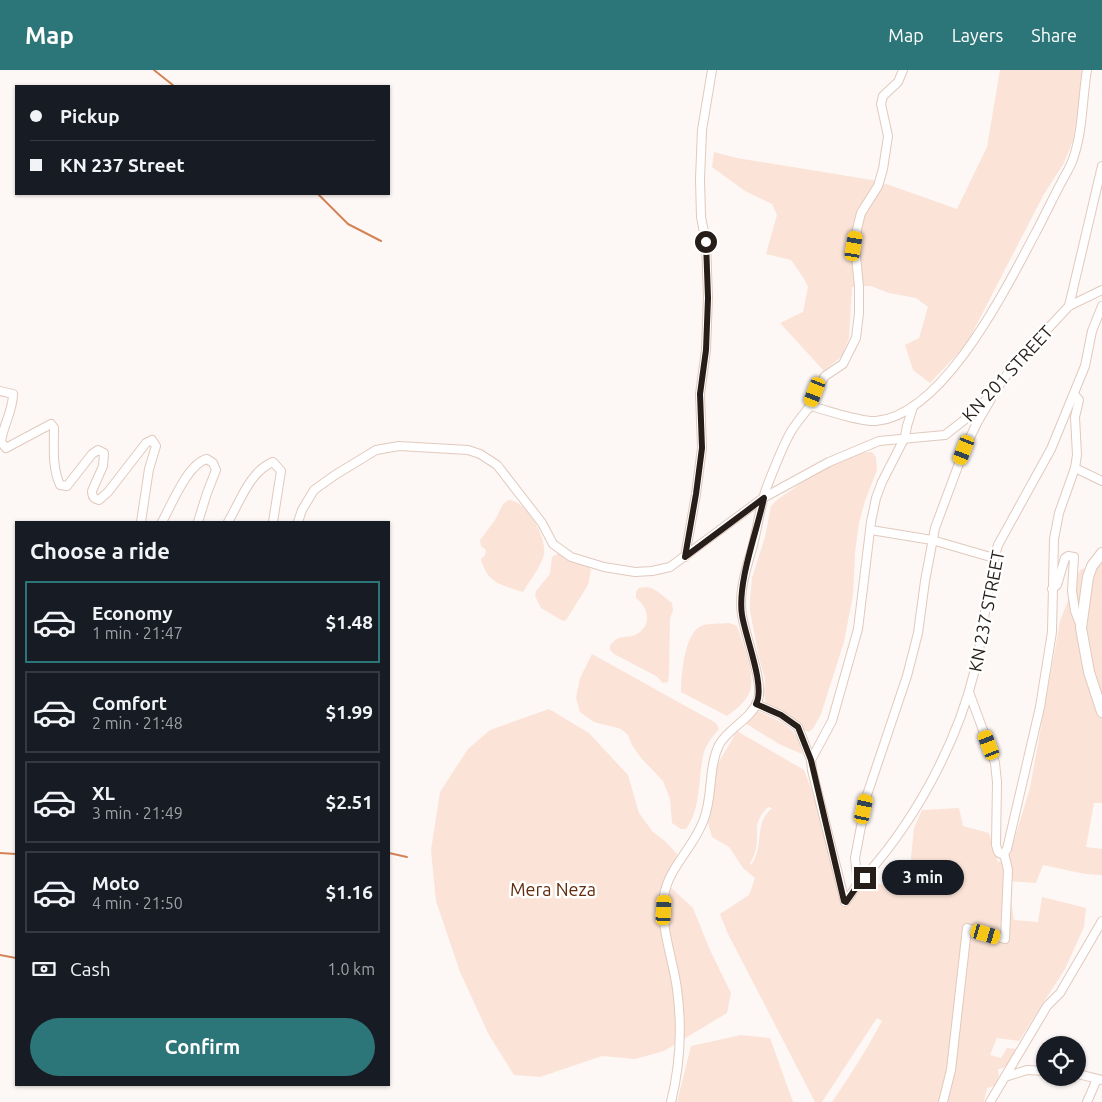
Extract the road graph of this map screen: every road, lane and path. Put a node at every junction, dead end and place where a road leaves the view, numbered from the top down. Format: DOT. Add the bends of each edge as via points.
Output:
graph roads {
  1 [pos="712,70"];
  2 [pos="903,70"];
  3 [pos="1087,70"];
  4 [pos="1102,171"];
  5 [pos="1102,290"];
  6 [pos="1069,306"];
  7 [pos="1102,306"];
  8 [pos="0,391"];
  9 [pos="994,392"];
  10 [pos="1074,394"];
  11 [pos="810,406"];
  12 [pos="913,406"];
  13 [pos="905,437"];
  14 [pos="1075,468"];
  15 [pos="1102,481"];
  16 [pos="764,498"];
  17 [pos="140,521"];
  18 [pos="163,521"];
  19 [pos="198,521"];
  20 [pos="229,521"];
  21 [pos="273,521"];
  22 [pos="298,521"];
  23 [pos="870,530"];
  24 [pos="932,540"];
  25 [pos="1102,553"];
  26 [pos="685,557"];
  27 [pos="994,558"];
  28 [pos="1052,588"];
  29 [pos="1081,628"];
  30 [pos="969,692"];
  31 [pos="756,704"];
  32 [pos="1102,712"];
  33 [pos="811,760"];
  34 [pos="1004,854"];
  35 [pos="858,885"];
  36 [pos="1102,920"];
  37 [pos="1100,930"];
  38 [pos="1036,1071"];
  39 [pos="1086,1076"];
  40 [pos="1005,1077"];
  41 [pos="1100,1080"];
  42 [pos="672,1102"];
  43 [pos="943,1102"];
  44 [pos="990,1102"];
  45 [pos="1087,1102"];
  1 -- 26 [label="street" via="702,130 700,180 708,298 700,394 702,448"];
  2 -- 11 [label="street" via="898,82 883,96 881,104 888,136 883,169 878,186 861,213 854,246 859,287 856,338 843,364 825,376"];
  3 -- 12 [label="street" via="1072,160 1042,220 972,344 952,371"];
  4 -- 6 [label="street"];
  5 -- 6 [label="street, KN 201 STREET"];
  6 -- 9 [label="street, KN 201 STREET" via="1015,364"];
  7 -- 10 [label="street, KN 237 STREET"];
  8 -- 17 [label="street" via="13,394 1,442 6,448 51,424 54,428 54,464 60,485 67,486 92,454 98,450 104,453 103,466 92,491 94,499 98,500 108,492 152,440 156,446"];
  9 -- 13 [label="street, KN 201 STREET" via="944,435"];
  9 -- 24 [label="street" via="964,450"];
  10 -- 14 [label="street" via="1079,400 1075,417"];
  10 -- 27 [label="street, KN 237 STREET" via="1051,448 1009,523"];
  11 -- 12 [label="street" via="875,421"];
  11 -- 16 [label="street" via="791,432"];
  12 -- 13 [label="street"];
  13 -- 16 [label="street, KN 201 STREET" via="879,441 848,453"];
  13 -- 23 [label="street" via="882,482"];
  14 -- 15 [label="street"];
  14 -- 28 [label="street" via="1056,526"];
  16 -- 26 [label="street, KN 201 STREET"];
  16 -- 31 [label="street" via="742,588 742,614 758,683"];
  18 -- 19 [label="street" via="192,468 207,459 216,470"];
  20 -- 21 [label="street" via="251,481 264,465 273,462 282,471"];
  22 -- 26 [label="street, KN 201 STREET" via="314,490 376,450 399,446 468,450 497,465 542,522 553,544 571,557 635,572 670,567"];
  23 -- 24 [label="street"];
  23 -- 33 [label="street" via="858,629 832,721"];
  24 -- 27 [label="street"];
  24 -- 35 [label="street" via="918,633 867,795 855,858"];
  25 -- 29 [label="main road" via="1088,576"];
  27 -- 30 [label="street, KN 237 STREET" via="983,632"];
  28 -- 29 [label="street" via="1058,581 1065,558 1074,557 1072,591"];
  28 -- 34 [label="street" via="1052,632 1040,707"];
  29 -- 32 [label="main road" via="1089,672"];
  30 -- 34 [label="street" via="995,763 996,845 998,852"];
  30 -- 35 [label="street, KN 237 STREET" via="961,719 926,791 898,834"];
  31 -- 33 [label="street" via="798,727"];
  31 -- 42 [label="street" via="719,746 705,819 667,884 664,896 665,935 678,992 677,1078"];
  33 -- 35 [label="street, KN 237 STREET" via="843,900 846,902"];
  34 -- 43 [label="street" via="1008,870 1005,939 967,928 951,1070"];
  36 -- 37 [label="street"];
  37 -- 40 [label="street" via="1060,993 1047,1006"];
  38 -- 40 [label="street" via="1026,1070"];
  39 -- 41 [label="street"];
  40 -- 44 [label="street"];
  41 -- 45 [label="street"];
}
